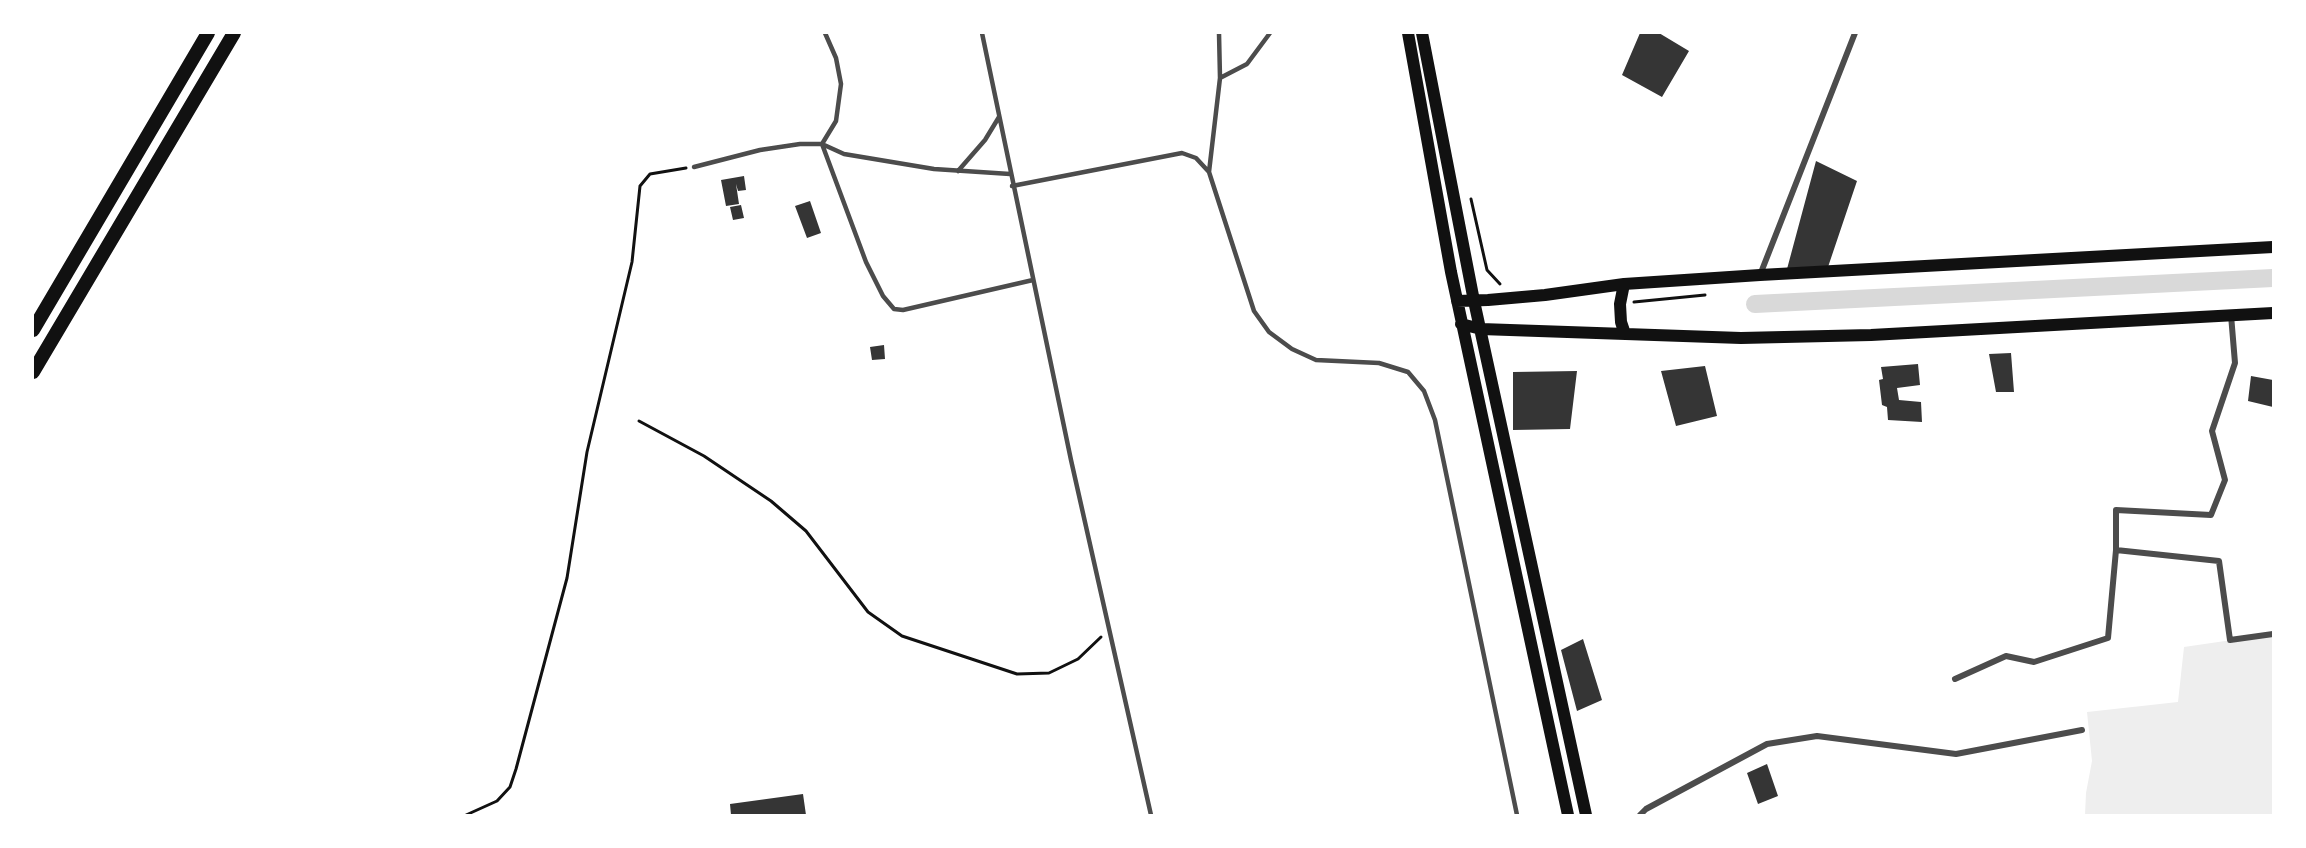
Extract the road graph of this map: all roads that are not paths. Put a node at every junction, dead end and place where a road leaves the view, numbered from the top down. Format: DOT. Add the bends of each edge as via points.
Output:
graph roads {
  1 [pos="208,33"];
  2 [pos="234,33"];
  3 [pos="825,33"];
  4 [pos="982,33"];
  5 [pos="1219,33"];
  6 [pos="1270,33"];
  7 [pos="1408,33"];
  8 [pos="1422,33"];
  9 [pos="1855,33"];
  10 [pos="1220,78"];
  11 [pos="999,117"];
  12 [pos="822,144"];
  13 [pos="694,167"];
  14 [pos="958,171"];
  15 [pos="1209,172"];
  16 [pos="1010,174"];
  17 [pos="1012,186"];
  18 [pos="2273,247"];
  19 [pos="1760,275"];
  20 [pos="1033,280"];
  21 [pos="1624,284"];
  22 [pos="1457,301"];
  23 [pos="1474,301"];
  24 [pos="2273,313"];
  25 [pos="2231,315"];
  26 [pos="1461,324"];
  27 [pos="1481,329"];
  28 [pos="33,330"];
  29 [pos="1625,334"];
  30 [pos="33,372"];
  31 [pos="2116,550"];
  32 [pos="2273,634"];
  33 [pos="1955,679"];
  34 [pos="1562,714"];
  35 [pos="1547,715"];
  36 [pos="2082,730"];
  37 [pos="1151,815"];
  38 [pos="1517,815"];
  39 [pos="1568,815"];
  40 [pos="1586,815"];
  41 [pos="1640,815"];
  1 -- 28 [label="main road"];
  2 -- 30 [label="main road"];
  3 -- 12 [label="lane" via="836,58 841,84 836,121"];
  4 -- 11 [label="lane"];
  5 -- 10 [label="lane"];
  6 -- 10 [label="lane" via="1247,64"];
  7 -- 22 [label="main road"];
  8 -- 23 [label="main road"];
  9 -- 19 [label="street"];
  10 -- 15 [label="lane"];
  11 -- 14 [label="lane"];
  11 -- 16 [label="lane"];
  12 -- 13 [label="lane" via="760,150"];
  12 -- 14 [label="lane" via="844,153"];
  12 -- 20 [label="lane" via="866,262 894,309"];
  14 -- 16 [label="lane"];
  15 -- 17 [label="lane" via="1196,158 1182,153"];
  15 -- 38 [label="lane" via="1254,311 1269,332 1316,360 1379,363 1408,372 1424,391 1436,420"];
  16 -- 17 [label="lane"];
  17 -- 20 [label="lane"];
  18 -- 19 [label="main road"];
  19 -- 21 [label="main road"];
  20 -- 37 [label="lane"];
  21 -- 23 [label="main road" via="1545,296"];
  21 -- 29 [label="main road" via="1620,304"];
  22 -- 23 [label="main road"];
  22 -- 26 [label="main road"];
  23 -- 27 [label="main road"];
  24 -- 25 [label="main road"];
  25 -- 29 [label="main road" via="1871,335 1740,338"];
  25 -- 31 [label="street" via="2235,363 2212,431 2225,480 2211,515 2116,510"];
  26 -- 27 [label="main road"];
  26 -- 35 [label="main road"];
  27 -- 29 [label="main road"];
  27 -- 34 [label="main road"];
  31 -- 32 [label="street" via="2219,561 2229,640"];
  31 -- 33 [label="street" via="2108,638 2034,662 2006,656"];
  34 -- 35 [label="main road"];
  34 -- 40 [label="main road"];
  35 -- 39 [label="main road"];
  36 -- 41 [label="street" via="1956,754 1817,736 1767,744"];
}
